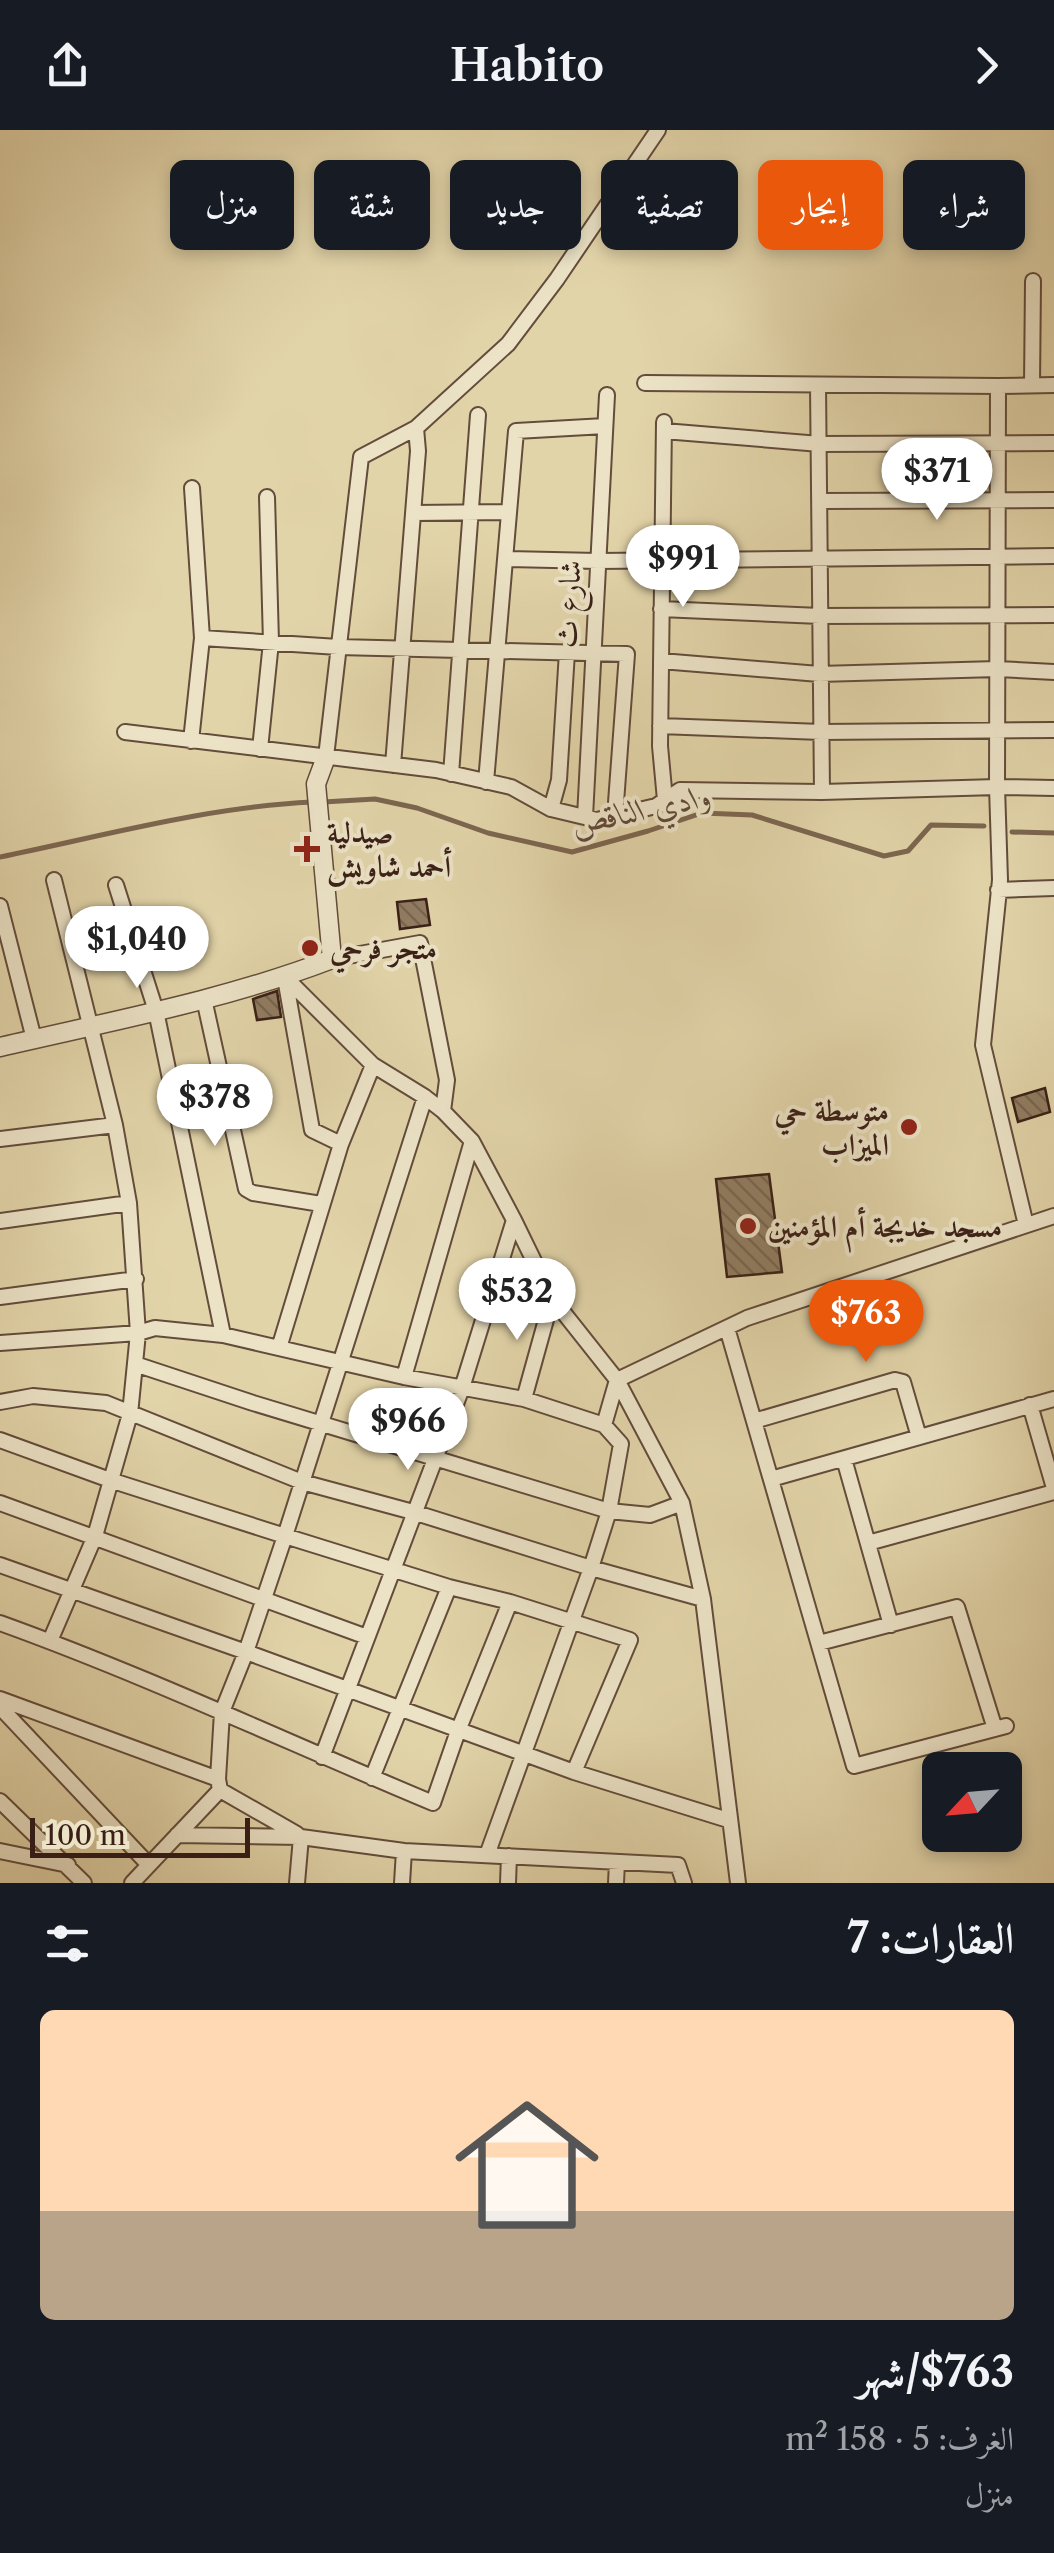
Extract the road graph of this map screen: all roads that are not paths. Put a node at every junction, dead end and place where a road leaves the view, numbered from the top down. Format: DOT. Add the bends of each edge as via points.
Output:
graph roads {
  1 [pos="658,130"];
  2 [pos="1032,281"];
  3 [pos="645,382"];
  4 [pos="1054,384"];
  5 [pos="818,385"];
  6 [pos="1032,385"];
  7 [pos="998,386"];
  8 [pos="607,395"];
  9 [pos="478,415"];
  10 [pos="605,426"];
  11 [pos="416,428"];
  12 [pos="820,444"];
  13 [pos="997,444"];
  14 [pos="1054,444"];
  15 [pos="192,488"];
  16 [pos="268,497"];
  17 [pos="1054,500"];
  18 [pos="820,501"];
  19 [pos="997,501"];
  20 [pos="509,512"];
  21 [pos="412,513"];
  22 [pos="472,514"];
  23 [pos="999,556"];
  24 [pos="1054,556"];
  25 [pos="821,558"];
  26 [pos="505,559"];
  27 [pos="662,560"];
  28 [pos="598,561"];
  29 [pos="662,609"];
  30 [pos="1054,615"];
  31 [pos="820,616"];
  32 [pos="997,616"];
  33 [pos="202,638"];
  34 [pos="271,642"];
  35 [pos="338,646"];
  36 [pos="402,648"];
  37 [pos="461,649"];
  38 [pos="497,649"];
  39 [pos="567,652"];
  40 [pos="593,652"];
  41 [pos="660,662"];
  42 [pos="997,669"];
  43 [pos="1054,672"];
  44 [pos="819,674"];
  45 [pos="660,726"];
  46 [pos="998,730"];
  47 [pos="1054,730"];
  48 [pos="125,732"];
  49 [pos="822,732"];
  50 [pos="191,740"];
  51 [pos="260,749"];
  52 [pos="326,757"];
  53 [pos="393,765"];
  54 [pos="451,774"];
  55 [pos="486,782"];
  56 [pos="997,786"];
  57 [pos="1054,788"];
  58 [pos="822,792"];
  59 [pos="665,800"];
  60 [pos="551,809"];
  61 [pos="615,816"];
  62 [pos="585,817"];
  63 [pos="54,880"];
  64 [pos="116,885"];
  65 [pos="1054,888"];
  66 [pos="998,890"];
  67 [pos="0,906"];
  68 [pos="332,959"];
  69 [pos="285,977"];
  70 [pos="204,999"];
  71 [pos="156,1011"];
  72 [pos="90,1026"];
  73 [pos="34,1039"];
  74 [pos="0,1047"];
  75 [pos="373,1066"];
  76 [pos="425,1097"];
  77 [pos="443,1112"];
  78 [pos="115,1124"];
  79 [pos="0,1139"];
  80 [pos="472,1141"];
  81 [pos="341,1144"];
  82 [pos="129,1203"];
  83 [pos="322,1204"];
  84 [pos="1054,1216"];
  85 [pos="514,1220"];
  86 [pos="0,1221"];
  87 [pos="1026,1225"];
  88 [pos="136,1279"];
  89 [pos="0,1297"];
  90 [pos="552,1298"];
  91 [pos="728,1328"];
  92 [pos="138,1333"];
  93 [pos="223,1334"];
  94 [pos="0,1343"];
  95 [pos="280,1348"];
  96 [pos="339,1361"];
  97 [pos="135,1364"];
  98 [pos="404,1377"];
  99 [pos="617,1380"];
  100 [pos="462,1388"];
  101 [pos="524,1399"];
  102 [pos="1054,1399"];
  103 [pos="0,1402"];
  104 [pos="1030,1405"];
  105 [pos="130,1414"];
  106 [pos="754,1421"];
  107 [pos="319,1424"];
  108 [pos="604,1425"];
  109 [pos="919,1437"];
  110 [pos="0,1440"];
  111 [pos="435,1458"];
  112 [pos="844,1459"];
  113 [pos="771,1479"];
  114 [pos="110,1480"];
  115 [pos="302,1482"];
  116 [pos="1054,1490"];
  117 [pos="0,1503"];
  118 [pos="682,1503"];
  119 [pos="608,1511"];
  120 [pos="413,1512"];
  121 [pos="96,1536"];
  122 [pos="285,1536"];
  123 [pos="868,1543"];
  124 [pos="0,1565"];
  125 [pos="392,1568"];
  126 [pos="590,1568"];
  127 [pos="449,1587"];
  128 [pos="72,1591"];
  129 [pos="263,1598"];
  130 [pos="703,1599"];
  131 [pos="510,1602"];
  132 [pos="572,1622"];
  133 [pos="0,1623"];
  134 [pos="891,1624"];
  135 [pos="367,1637"];
  136 [pos="50,1641"];
  137 [pos="818,1644"];
  138 [pos="246,1652"];
  139 [pos="347,1690"];
  140 [pos="0,1699"];
  141 [pos="0,1707"];
  142 [pos="401,1710"];
  143 [pos="222,1712"];
  144 [pos="458,1731"];
  145 [pos="523,1754"];
  146 [pos="322,1757"];
  147 [pos="574,1772"];
  148 [pos="372,1778"];
  149 [pos="219,1784"];
  150 [pos="0,1802"];
  151 [pos="728,1820"];
  152 [pos="177,1835"];
  153 [pos="301,1837"];
  154 [pos="0,1851"];
  155 [pos="404,1851"];
  156 [pos="487,1856"];
  157 [pos="509,1856"];
  158 [pos="617,1862"];
  159 [pos="149,1864"];
  160 [pos="68,1866"];
  161 [pos="84,1883"];
  162 [pos="132,1883"];
  163 [pos="297,1883"];
  164 [pos="402,1883"];
  165 [pos="508,1883"];
  166 [pos="616,1883"];
  167 [pos="684,1883"];
  168 [pos="738,1883"];
  1 -- 11 [label="street" via="508,344"];
  2 -- 6 [label="street"];
  3 -- 5 [label="street"];
  4 -- 6 [label="street"];
  5 -- 7 [label="street"];
  5 -- 12 [label="street"];
  6 -- 7 [label="street"];
  7 -- 13 [label="street"];
  8 -- 10 [label="street, شارع ث"];
  9 -- 22 [label="street"];
  10 -- 20 [label="street" via="516,432"];
  10 -- 28 [label="street, شارع ث"];
  11 -- 21 [label="street"];
  11 -- 35 [label="street" via="360,457"];
  12 -- 13 [label="street"];
  12 -- 18 [label="street"];
  12 -- 27 [label="street" via="664,427"];
  13 -- 14 [label="street"];
  13 -- 19 [label="street"];
  15 -- 33 [label="street"];
  16 -- 34 [label="street"];
  17 -- 19 [label="street"];
  18 -- 19 [label="street"];
  18 -- 25 [label="street"];
  19 -- 23 [label="street"];
  20 -- 22 [label="street"];
  20 -- 26 [label="street"];
  21 -- 22 [label="street"];
  21 -- 36 [label="street"];
  22 -- 37 [label="street"];
  23 -- 24 [label="street"];
  23 -- 25 [label="street"];
  23 -- 32 [label="street"];
  25 -- 27 [label="street"];
  25 -- 31 [label="street"];
  26 -- 28 [label="street"];
  26 -- 38 [label="street"];
  27 -- 28 [label="street"];
  27 -- 29 [label="street"];
  28 -- 40 [label="street, شارع ث"];
  29 -- 31 [label="street"];
  29 -- 41 [label="street"];
  30 -- 32 [label="street"];
  31 -- 32 [label="street"];
  31 -- 44 [label="street"];
  32 -- 42 [label="street"];
  33 -- 34 [label="street"];
  33 -- 50 [label="street"];
  34 -- 35 [label="street"];
  34 -- 51 [label="street"];
  35 -- 36 [label="street"];
  35 -- 52 [label="street"];
  36 -- 37 [label="street"];
  36 -- 53 [label="street"];
  37 -- 38 [label="street"];
  37 -- 54 [label="street"];
  38 -- 39 [label="street"];
  38 -- 55 [label="street"];
  39 -- 40 [label="street"];
  39 -- 60 [label="street" via="559,780"];
  40 -- 61 [label="street" via="626,654"];
  40 -- 62 [label="street, شارع ث"];
  41 -- 44 [label="street"];
  41 -- 45 [label="street"];
  42 -- 43 [label="street"];
  42 -- 44 [label="street"];
  42 -- 46 [label="street"];
  44 -- 49 [label="street"];
  45 -- 49 [label="street"];
  45 -- 59 [label="street"];
  46 -- 47 [label="street"];
  46 -- 49 [label="street"];
  46 -- 56 [label="street"];
  48 -- 50 [label="street"];
  49 -- 58 [label="street"];
  50 -- 51 [label="street"];
  51 -- 52 [label="street"];
  52 -- 53 [label="street"];
  52 -- 68 [label="street" via="316,784"];
  53 -- 54 [label="street"];
  54 -- 55 [label="street"];
  55 -- 60 [label="street"];
  56 -- 57 [label="street"];
  56 -- 58 [label="street"];
  56 -- 66 [label="street"];
  58 -- 59 [label="street" via="680,790"];
  59 -- 61 [label="street"];
  60 -- 62 [label="street"];
  61 -- 62 [label="street"];
  63 -- 72 [label="street"];
  64 -- 71 [label="street"];
  65 -- 66 [label="street"];
  66 -- 87 [label="street" via="983,1045"];
  67 -- 73 [label="street"];
  68 -- 69 [label="street"];
  68 -- 77 [label="street" via="420,944 446,1080"];
  69 -- 70 [label="street"];
  69 -- 75 [label="street"];
  69 -- 81 [label="street" via="312,1130"];
  70 -- 71 [label="street"];
  70 -- 83 [label="street" via="246,1189"];
  71 -- 72 [label="street"];
  71 -- 93 [label="street"];
  72 -- 73 [label="street"];
  72 -- 78 [label="street"];
  73 -- 74 [label="street"];
  75 -- 76 [label="street"];
  75 -- 81 [label="street"];
  76 -- 77 [label="street"];
  76 -- 96 [label="street"];
  77 -- 80 [label="street"];
  78 -- 79 [label="street"];
  78 -- 82 [label="street"];
  80 -- 85 [label="street"];
  80 -- 98 [label="street"];
  81 -- 83 [label="street"];
  82 -- 86 [label="street"];
  82 -- 88 [label="street"];
  83 -- 95 [label="street"];
  84 -- 87 [label="street"];
  85 -- 90 [label="street"];
  85 -- 100 [label="street"];
  87 -- 91 [label="street"];
  88 -- 89 [label="street"];
  88 -- 92 [label="street"];
  90 -- 99 [label="street"];
  90 -- 101 [label="street"];
  91 -- 99 [label="street"];
  91 -- 106 [label="street"];
  92 -- 93 [label="street" via="155,1328"];
  92 -- 94 [label="street"];
  92 -- 97 [label="street"];
  93 -- 95 [label="street"];
  95 -- 96 [label="street"];
  96 -- 98 [label="street"];
  96 -- 107 [label="street"];
  97 -- 105 [label="street"];
  97 -- 107 [label="street"];
  98 -- 100 [label="street"];
  99 -- 108 [label="street"];
  99 -- 118 [label="street"];
  100 -- 101 [label="street"];
  100 -- 111 [label="street"];
  101 -- 108 [label="street"];
  102 -- 104 [label="street"];
  103 -- 105 [label="street" via="33,1396 106,1403"];
  104 -- 109 [label="street"];
  104 -- 116 [label="street"];
  105 -- 114 [label="street"];
  105 -- 115 [label="street"];
  106 -- 109 [label="street" via="894,1380 903,1382"];
  106 -- 113 [label="street"];
  107 -- 111 [label="street"];
  107 -- 115 [label="street"];
  108 -- 119 [label="street" via="621,1444"];
  109 -- 112 [label="street"];
  110 -- 114 [label="street"];
  111 -- 119 [label="street"];
  111 -- 120 [label="street"];
  112 -- 113 [label="street"];
  112 -- 123 [label="street"];
  113 -- 137 [label="street"];
  114 -- 121 [label="street"];
  114 -- 122 [label="street"];
  115 -- 120 [label="street"];
  115 -- 122 [label="street"];
  116 -- 123 [label="street"];
  117 -- 121 [label="street"];
  118 -- 119 [label="street" via="650,1515"];
  118 -- 130 [label="street"];
  119 -- 126 [label="street"];
  120 -- 125 [label="street"];
  120 -- 126 [label="street"];
  121 -- 128 [label="street"];
  121 -- 129 [label="street"];
  122 -- 125 [label="street"];
  122 -- 129 [label="street"];
  123 -- 134 [label="street"];
  124 -- 128 [label="street"];
  125 -- 127 [label="street"];
  125 -- 135 [label="street"];
  126 -- 130 [label="street"];
  126 -- 132 [label="street"];
  127 -- 131 [label="street"];
  127 -- 142 [label="street"];
  128 -- 136 [label="street"];
  128 -- 138 [label="street"];
  129 -- 135 [label="street"];
  129 -- 138 [label="street"];
  130 -- 151 [label="street"];
  131 -- 132 [label="street"];
  131 -- 144 [label="street"];
  132 -- 145 [label="street"];
  132 -- 147 [label="street" via="630,1640"];
  133 -- 136 [label="street"];
  134 -- 137 [label="street"];
  134 -- 137 [label="street" via="957,1607 1001,1728 854,1766"];
  135 -- 139 [label="street"];
  136 -- 143 [label="street"];
  138 -- 139 [label="street"];
  138 -- 143 [label="street"];
  139 -- 142 [label="street"];
  139 -- 146 [label="street"];
  140 -- 149 [label="street"];
  141 -- 159 [label="street"];
  142 -- 144 [label="street"];
  142 -- 148 [label="street"];
  143 -- 146 [label="street"];
  143 -- 149 [label="street"];
  144 -- 145 [label="street"];
  144 -- 148 [label="street" via="433,1803"];
  145 -- 147 [label="street"];
  145 -- 156 [label="street"];
  146 -- 148 [label="street"];
  147 -- 151 [label="street"];
  149 -- 152 [label="street"];
  149 -- 153 [label="street"];
  150 -- 160 [label="street"];
  151 -- 168 [label="street"];
  152 -- 153 [label="street"];
  152 -- 159 [label="street"];
  153 -- 155 [label="street"];
  153 -- 163 [label="street"];
  154 -- 160 [label="street"];
  155 -- 156 [label="street"];
  155 -- 164 [label="street"];
  156 -- 157 [label="street"];
  157 -- 158 [label="street"];
  157 -- 165 [label="street"];
  158 -- 166 [label="street"];
  158 -- 167 [label="street" via="678,1866"];
  159 -- 162 [label="street"];
  160 -- 161 [label="street"];
}
